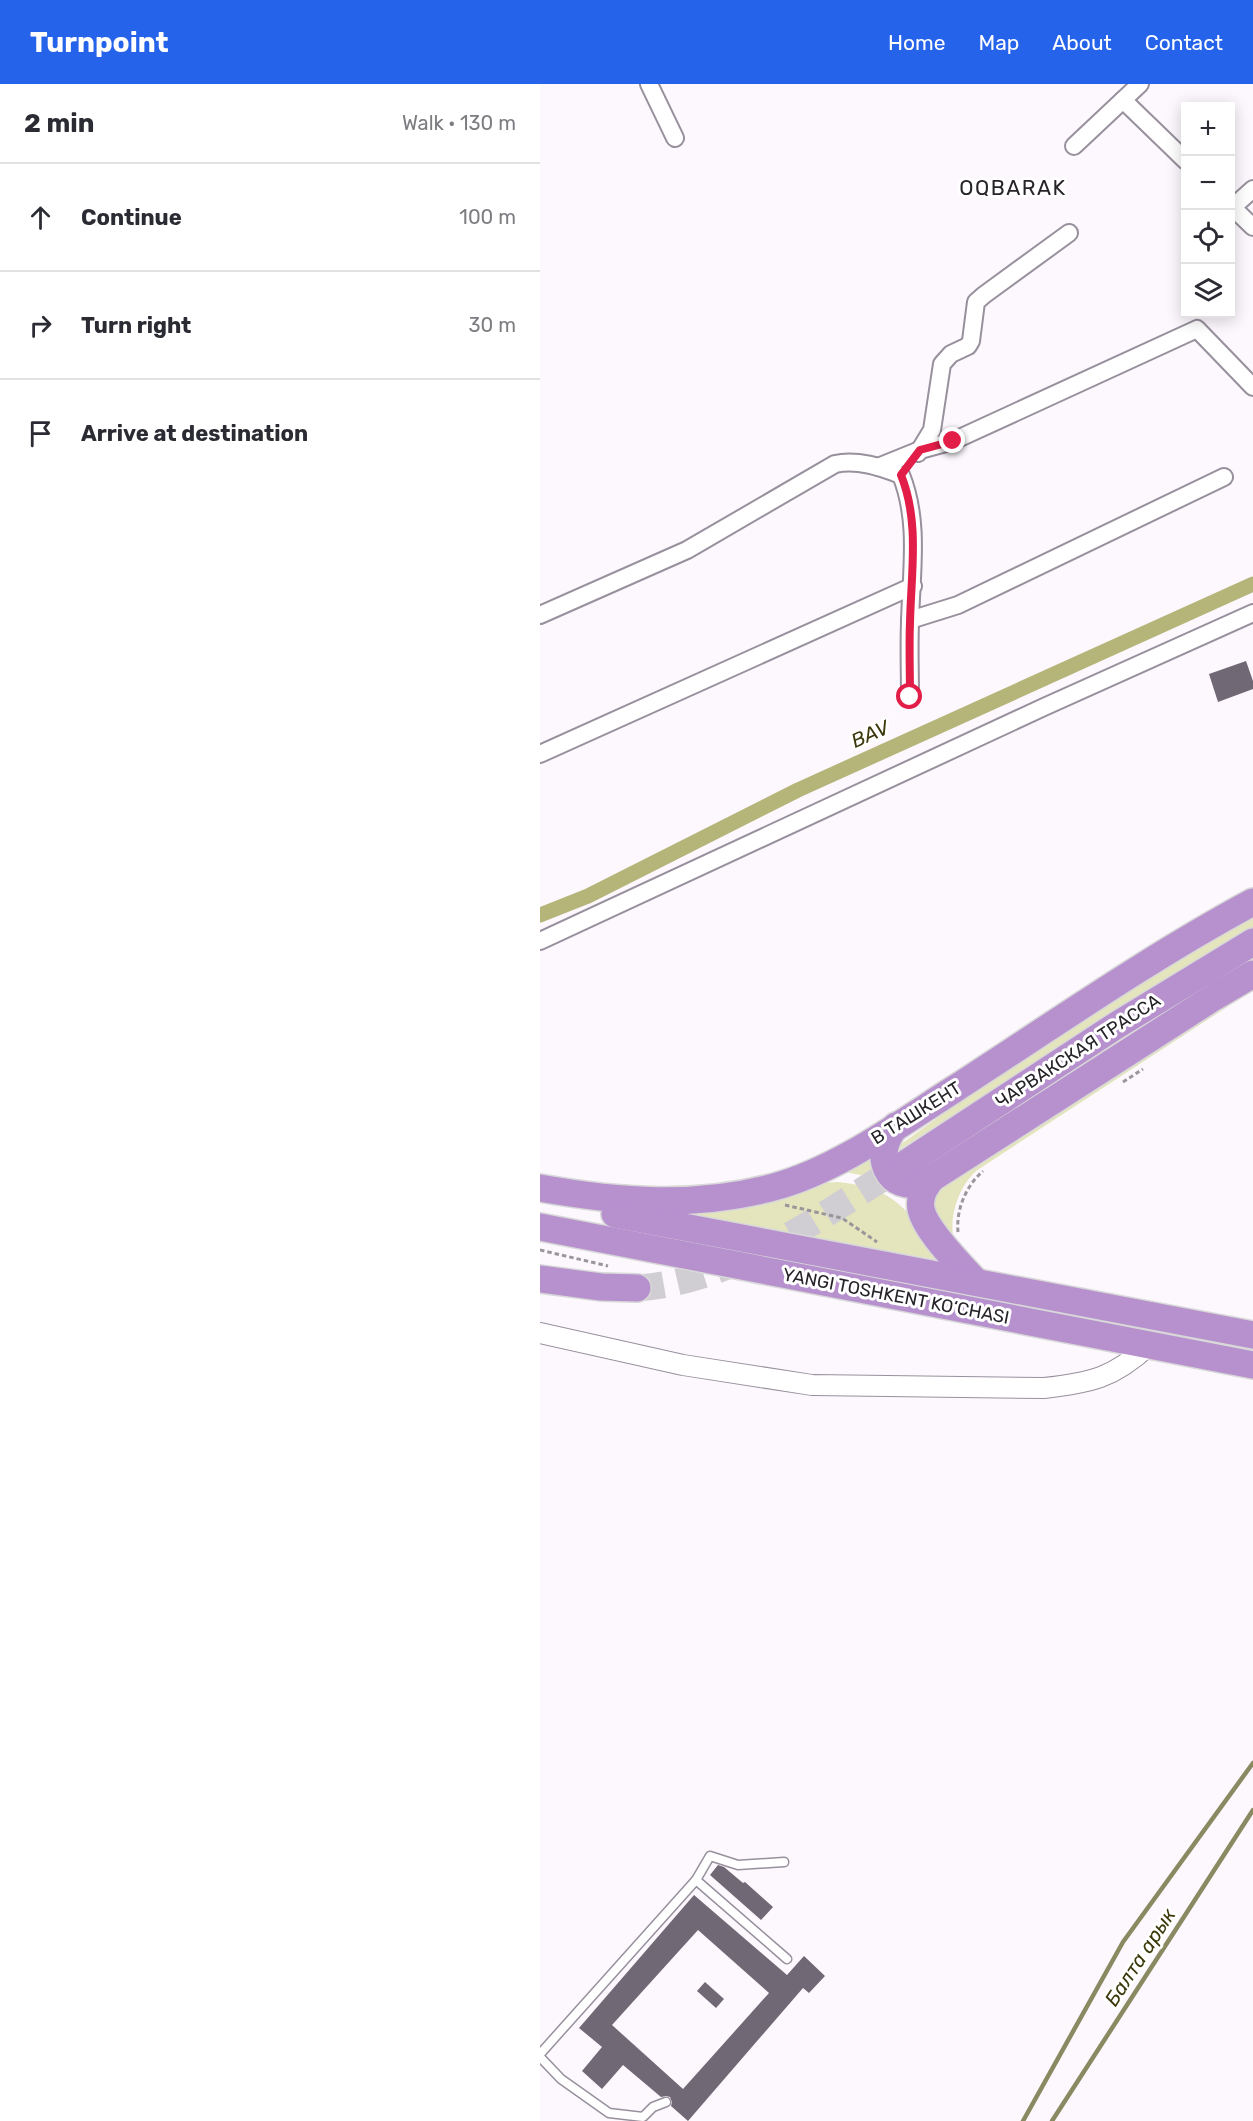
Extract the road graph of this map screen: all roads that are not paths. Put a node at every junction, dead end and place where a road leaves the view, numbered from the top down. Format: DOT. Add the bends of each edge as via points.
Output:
graph roads {
  1 [pos="649,84"];
  2 [pos="1140,84"];
  3 [pos="1124,100"];
  4 [pos="675,138"];
  5 [pos="1074,146"];
  6 [pos="1181,157"];
  7 [pos="1253,189"];
  8 [pos="1235,204"];
  9 [pos="1235,209"];
  10 [pos="1253,227"];
  11 [pos="1070,233"];
  12 [pos="1253,387"];
  13 [pos="920,450"];
  14 [pos="878,467"];
  15 [pos="901,475"];
  16 [pos="1224,477"];
  17 [pos="913,586"];
  18 [pos="1253,613"];
  19 [pos="540,615"];
  20 [pos="910,620"];
  21 [pos="910,697"];
  22 [pos="540,754"];
  23 [pos="1253,902"];
  24 [pos="540,941"];
  25 [pos="1253,942"];
  26 [pos="1253,974"];
  27 [pos="896,1126"];
  28 [pos="905,1164"];
  29 [pos="932,1178"];
  30 [pos="540,1188"];
  31 [pos="540,1200"];
  32 [pos="540,1227"];
  33 [pos="540,1279"];
  34 [pos="976,1282"];
  35 [pos="637,1287"];
  36 [pos="540,1333"];
  37 [pos="1253,1335"];
  38 [pos="1149,1345"];
  39 [pos="1253,1365"];
  40 [pos="784,1862"];
  41 [pos="696,1880"];
  42 [pos="787,1959"];
  43 [pos="540,2056"];
  44 [pos="666,2102"];
  1 -- 4 [label="street"];
  2 -- 3 [label="street"];
  3 -- 5 [label="street"];
  3 -- 6 [label="street"];
  7 -- 8 [label="street"];
  9 -- 10 [label="street"];
  11 -- 13 [label="street" via="976,302 971,341 942,364 932,430"];
  12 -- 13 [label="street" via="1197,329 953,441"];
  13 -- 14 [label="street"];
  13 -- 15 [label="street"];
  14 -- 15 [label="street"];
  14 -- 19 [label="street" via="853,462 835,464 687,550"];
  15 -- 17 [label="street" via="911,509"];
  16 -- 20 [label="street" via="958,605"];
  17 -- 20 [label="street"];
  17 -- 22 [label="street"];
  18 -- 24 [label="street"];
  20 -- 21 [label="street"];
  23 -- 27 [label="highway, В ТАШКЕНТ"];
  25 -- 28 [label="highway, ЧАРВАКСКАЯ ТРАССА"];
  26 -- 29 [label="highway"];
  27 -- 29 [label="highway" via="884,1147 887,1170 907,1184 920,1184"];
  27 -- 30 [label="highway, В ТАШКЕНТ" via="825,1167 773,1188 723,1198 667,1202"];
  29 -- 34 [label="highway" via="923,1193 922,1213 949,1255"];
  31 -- 34 [label="highway, YANGI TOSHKENT KO‘CHASI"];
  32 -- 38 [label="highway, YANGI TOSHKENT KO‘CHASI"];
  33 -- 35 [label="highway"];
  34 -- 37 [label="highway, YANGI TOSHKENT KO‘CHASI"];
  36 -- 38 [label="street" via="683,1365 812,1385 1044,1388 1092,1381 1114,1373"];
  38 -- 39 [label="highway, YANGI TOSHKENT KO‘CHASI"];
  40 -- 41 [label="lane" via="738,1865 710,1856"];
  41 -- 42 [label="lane"];
  41 -- 43 [label="lane"];
  43 -- 44 [label="lane" via="561,2079 609,2113 643,2117"];
}
